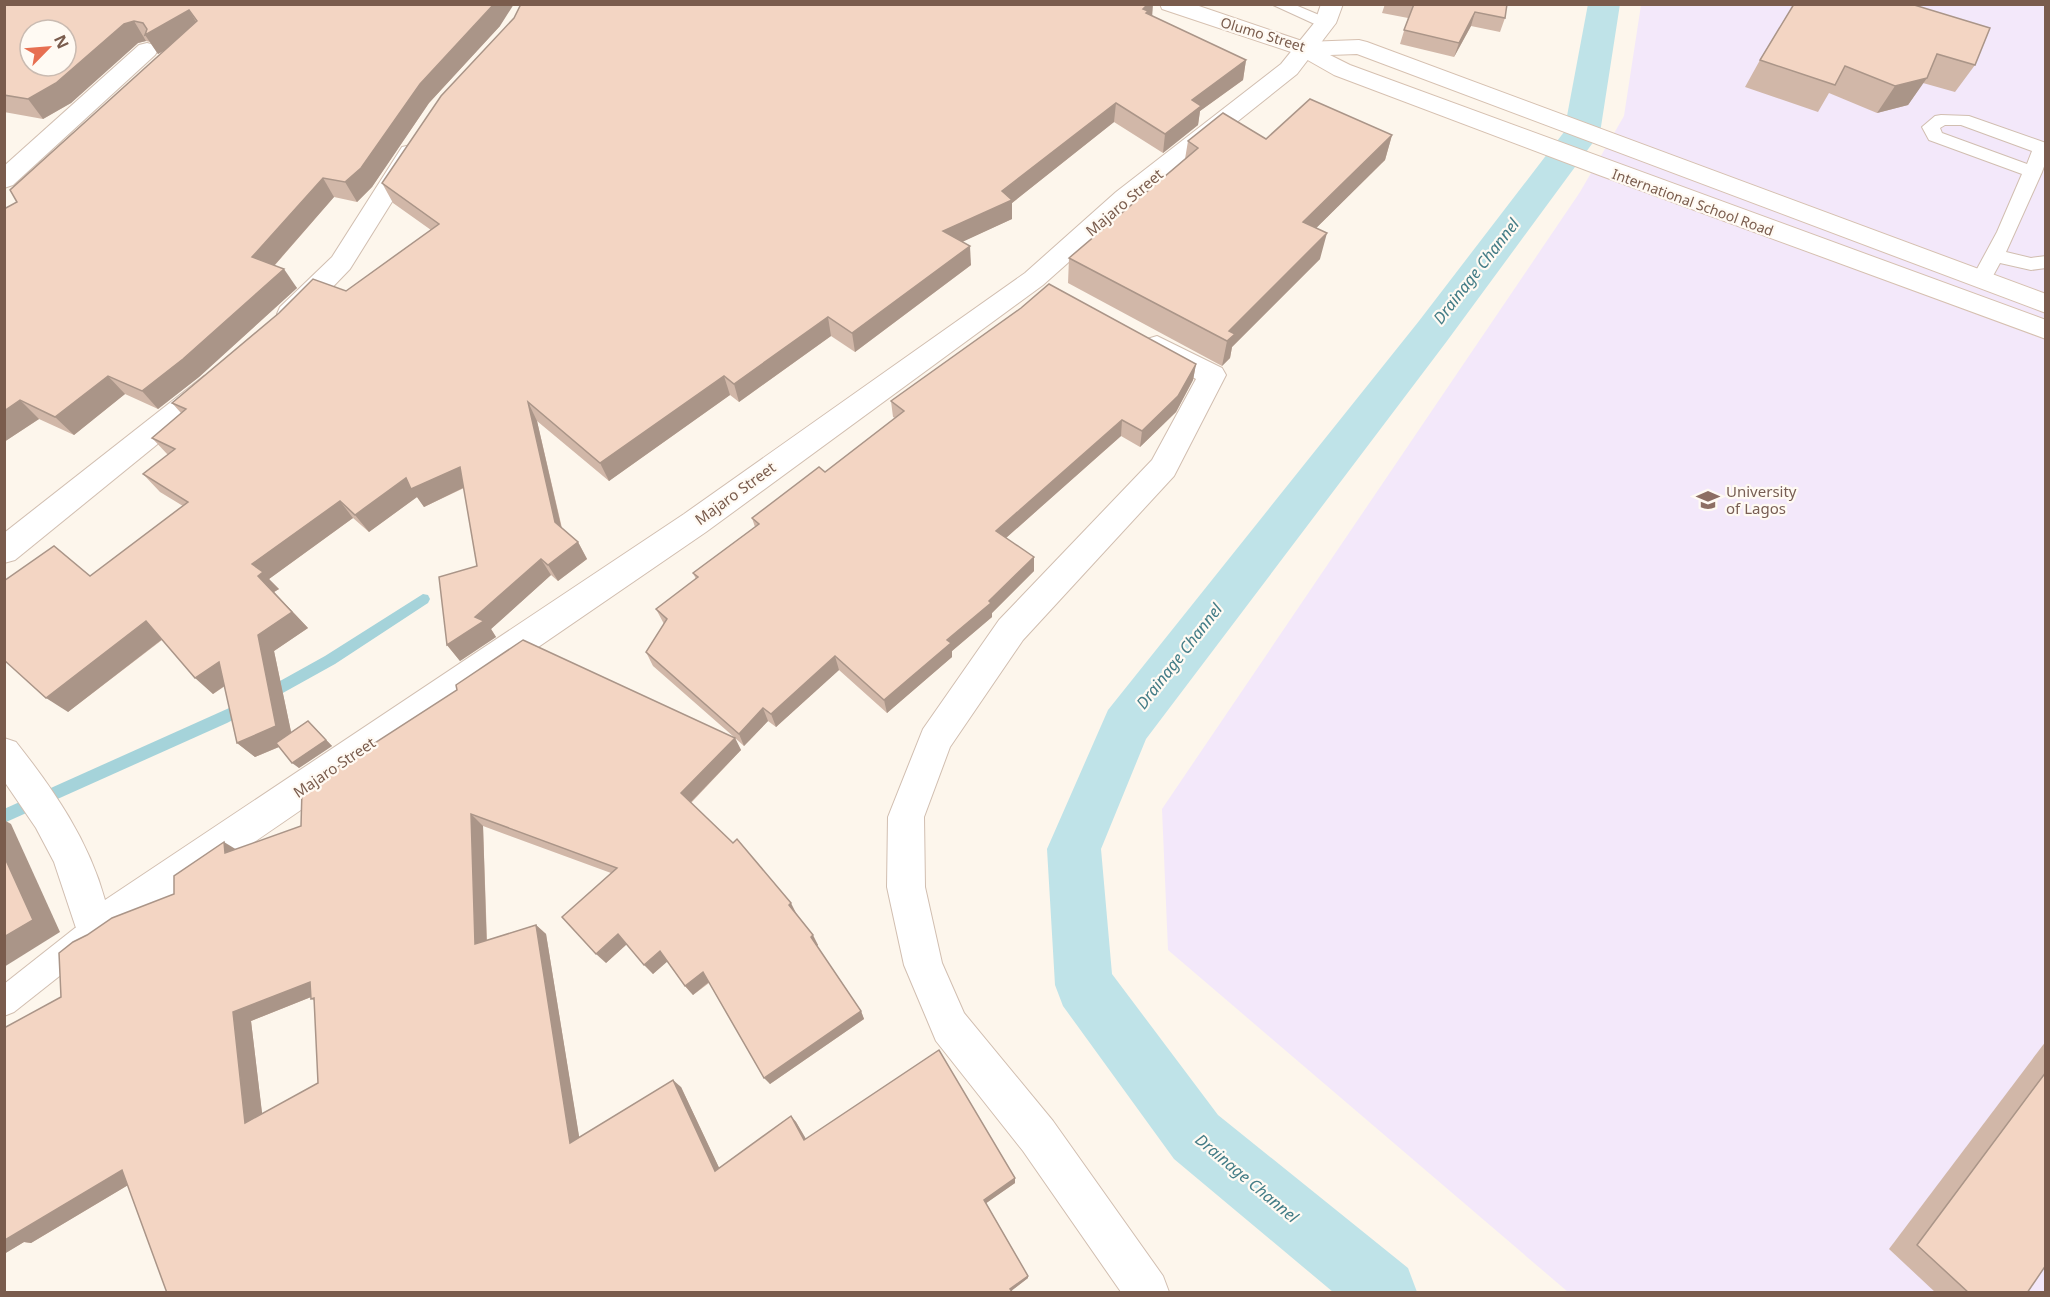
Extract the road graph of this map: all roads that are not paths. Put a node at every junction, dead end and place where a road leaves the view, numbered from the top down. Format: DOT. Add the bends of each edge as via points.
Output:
graph roads {
  1 [pos="1170,4"];
  2 [pos="1278,4"];
  3 [pos="1329,14"];
  4 [pos="1359,47"];
  5 [pos="1303,49"];
  6 [pos="147,50"];
  7 [pos="426,130"];
  8 [pos="2032,172"];
  9 [pos="5,177"];
  10 [pos="1995,256"];
  11 [pos="2046,262"];
  12 [pos="1034,279"];
  13 [pos="1981,280"];
  14 [pos="1066,296"];
  15 [pos="2046,304"];
  16 [pos="1128,330"];
  17 [pos="2046,330"];
  18 [pos="272,331"];
  19 [pos="228,370"];
  20 [pos="4,551"];
  21 [pos="13,764"];
  22 [pos="94,930"];
  23 [pos="4,1002"];
  24 [pos="1147,1293"];
  1 -- 5 [label="street, Olumo Street"];
  2 -- 3 [label="lane"];
  3 -- 5 [label="street, Majaro Street"];
  4 -- 5 [label="street, Olumo Street"];
  4 -- 13 [label="street, International School Road"];
  5 -- 12 [label="street, Majaro Street" via="1270,86 1125,198"];
  5 -- 17 [label="street, International School Road" via="1342,70"];
  6 -- 9 [label="street"];
  7 -- 18 [label="street" via="341,263"];
  8 -- 8 [label="lane" via="2043,148 1963,120 1941,120 1930,126 1935,136"];
  8 -- 10 [label="lane"];
  10 -- 11 [label="lane" via="2031,264"];
  10 -- 13 [label="lane"];
  12 -- 14 [label="street"];
  12 -- 22 [label="street, Majaro Street" via="695,523"];
  13 -- 15 [label="street, International School Road"];
  16 -- 24 [label="street" via="1212,375 1163,468 1011,630 935,740 906,817 906,887 923,965 950,1027 1038,1136"];
  19 -- 20 [label="street"];
  21 -- 22 [label="street" via="52,822 81,884"];
  22 -- 23 [label="lane"];
}
